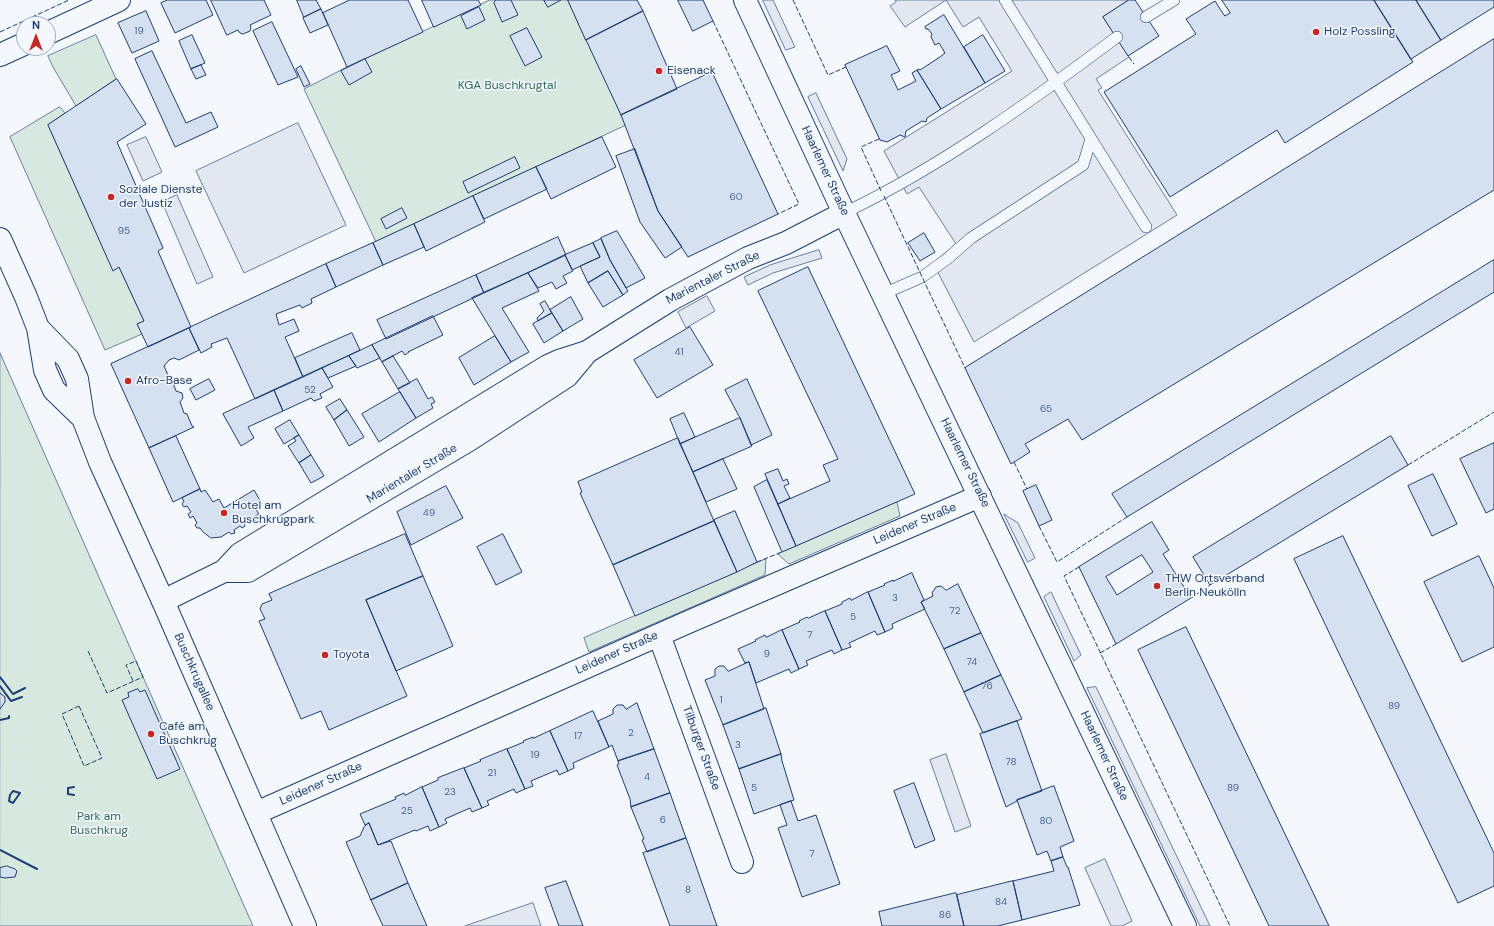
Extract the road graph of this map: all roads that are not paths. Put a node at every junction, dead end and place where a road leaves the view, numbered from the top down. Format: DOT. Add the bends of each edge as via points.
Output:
graph roads {
  1 [pos="119,0"];
  2 [pos="745,0"];
  3 [pos="1005,0"];
  4 [pos="1174,0"];
  5 [pos="1146,17"];
  6 [pos="56,29"];
  7 [pos="1116,37"];
  8 [pos="16,48"];
  9 [pos="0,55"];
  10 [pos="1057,82"];
  11 [pos="1091,139"];
  12 [pos="844,213"];
  13 [pos="1146,227"];
  14 [pos="0,239"];
  15 [pos="883,294"];
  16 [pos="980,496"];
  17 [pos="163,601"];
  18 [pos="659,635"];
  19 [pos="256,813"];
  20 [pos="742,862"];
  21 [pos="305,926"];
  22 [pos="1185,926"];
  1 -- 6 [label="street"];
  2 -- 12 [label="street, Haarlemer Straße"];
  3 -- 10 [label="lane"];
  4 -- 5 [label="lane"];
  7 -- 10 [label="lane"];
  8 -- 9 [label="street"];
  10 -- 11 [label="lane"];
  10 -- 12 [label="lane" via="966,143 883,194"];
  11 -- 13 [label="lane"];
  11 -- 15 [label="lane" via="1083,165 971,238 922,278"];
  12 -- 15 [label="street, Haarlemer Straße"];
  12 -- 17 [label="street, Marientaler Straße" via="748,258 670,300 587,352 567,376 453,450 248,571 224,571"];
  14 -- 17 [label="street, Buschkrugallee" via="38,328 68,359 77,379 83,418 100,462"];
  15 -- 16 [label="street, Haarlemer Straße"];
  16 -- 18 [label="street, Leidener Straße"];
  16 -- 22 [label="street, Haarlemer Straße"];
  17 -- 19 [label="street, Buschkrugallee"];
  18 -- 19 [label="street, Leidener Straße"];
  18 -- 20 [label="street, Tilburger Straße"];
  19 -- 21 [label="street, Buschkrugallee"];
}
